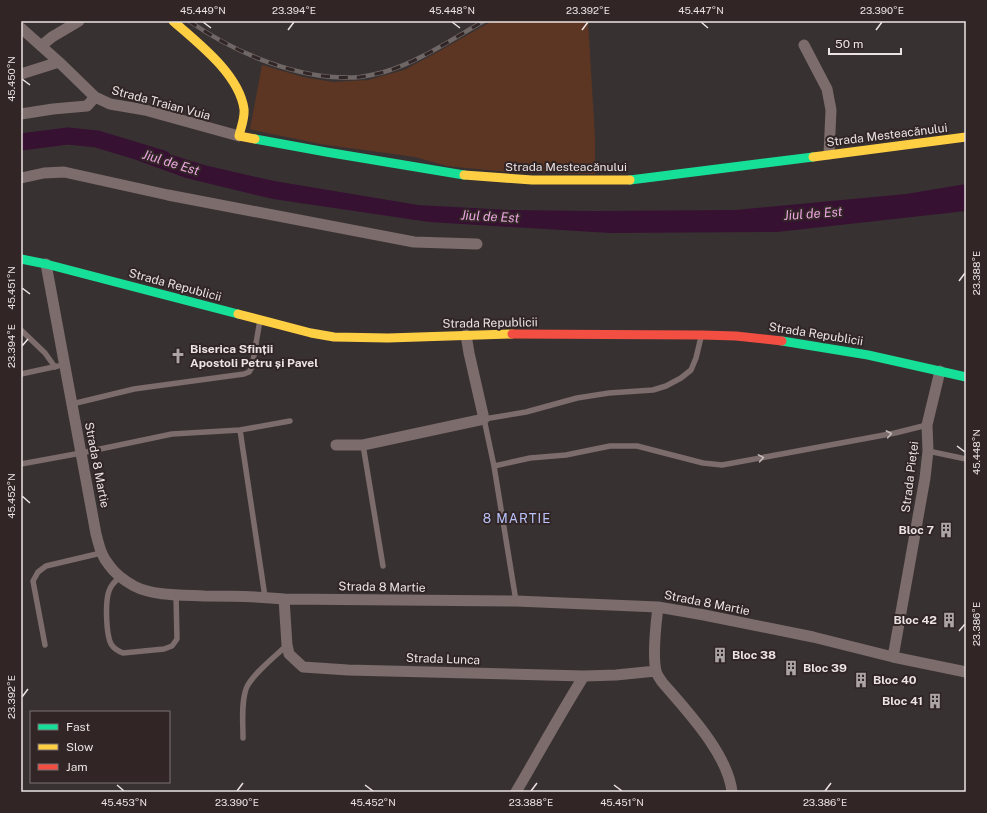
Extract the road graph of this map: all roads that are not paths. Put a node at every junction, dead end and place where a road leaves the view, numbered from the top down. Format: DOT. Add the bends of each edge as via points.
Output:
graph roads {
  1 [pos="79,21"];
  2 [pos="173,21"];
  3 [pos="21,28"];
  4 [pos="804,45"];
  5 [pos="41,46"];
  6 [pos="59,62"];
  7 [pos="21,74"];
  8 [pos="95,97"];
  9 [pos="21,114"];
  10 [pos="239,136"];
  11 [pos="966,137"];
  12 [pos="829,154"];
  13 [pos="21,178"];
  14 [pos="477,244"];
  15 [pos="21,259"];
  16 [pos="46,264"];
  17 [pos="260,320"];
  18 [pos="21,330"];
  19 [pos="701,334"];
  20 [pos="466,335"];
  21 [pos="60,366"];
  22 [pos="940,371"];
  23 [pos="21,374"];
  24 [pos="966,377"];
  25 [pos="72,404"];
  26 [pos="484,419"];
  27 [pos="290,421"];
  28 [pos="927,425"];
  29 [pos="240,430"];
  30 [pos="336,445"];
  31 [pos="363,446"];
  32 [pos="928,450"];
  33 [pos="81,453"];
  34 [pos="966,459"];
  35 [pos="21,464"];
  36 [pos="494,466"];
  37 [pos="101,553"];
  38 [pos="383,566"];
  39 [pos="120,577"];
  40 [pos="176,595"];
  41 [pos="265,597"];
  42 [pos="284,599"];
  43 [pos="516,601"];
  44 [pos="658,607"];
  45 [pos="45,645"];
  46 [pos="287,645"];
  47 [pos="893,657"];
  48 [pos="656,671"];
  49 [pos="966,672"];
  50 [pos="584,676"];
  51 [pos="243,738"];
  52 [pos="516,792"];
  53 [pos="732,792"];
  1 -- 5 [label="street"];
  2 -- 10 [label="main road" via="218,63 240,93 244,108"];
  3 -- 5 [label="street, Strada Traian Vuia"];
  4 -- 12 [label="street" via="827,89 831,110"];
  5 -- 6 [label="street, Strada Traian Vuia"];
  6 -- 7 [label="street"];
  6 -- 8 [label="street, Strada Traian Vuia"];
  8 -- 9 [label="street" via="87,106"];
  8 -- 10 [label="street, Strada Traian Vuia" via="110,104 145,110"];
  10 -- 12 [label="main road, Strada Mesteacănului" via="438,171 544,180 632,180"];
  11 -- 12 [label="main road, Strada Mesteacănului"];
  13 -- 14 [label="street" via="64,172 414,242"];
  15 -- 16 [label="main road, Strada Republicii"];
  16 -- 17 [label="main road, Strada Republicii"];
  16 -- 21 [label="street, Strada 8 Martie"];
  17 -- 20 [label="main road, Strada Republicii" via="339,337"];
  17 -- 25 [label="lane" via="252,368 249,372 134,389"];
  18 -- 21 [label="lane"];
  19 -- 20 [label="main road, Strada Republicii"];
  19 -- 22 [label="main road, Strada Republicii" via="789,341 880,357"];
  19 -- 26 [label="lane" via="691,370 666,386 653,390 577,398 526,412"];
  20 -- 26 [label="street"];
  21 -- 23 [label="lane"];
  21 -- 25 [label="street, Strada 8 Martie"];
  22 -- 24 [label="main road, Strada Republicii"];
  22 -- 28 [label="street, Strada Pieței"];
  25 -- 33 [label="street, Strada 8 Martie"];
  26 -- 31 [label="street"];
  26 -- 36 [label="lane"];
  27 -- 29 [label="lane"];
  28 -- 32 [label="street, Strada Pieței"];
  36 -- 28 [label="lane, one-way" via="610,446 637,446 703,463 722,465"];
  29 -- 33 [label="lane" via="172,434"];
  29 -- 41 [label="lane"];
  30 -- 31 [label="street"];
  31 -- 38 [label="lane"];
  32 -- 34 [label="lane"];
  32 -- 47 [label="street, Strada Pieței"];
  33 -- 35 [label="lane"];
  33 -- 37 [label="street, Strada 8 Martie"];
  36 -- 43 [label="lane"];
  37 -- 39 [label="street, Strada 8 Martie"];
  37 -- 45 [label="lane" via="46,566 38,572 33,581"];
  39 -- 40 [label="street, Strada 8 Martie" via="135,587"];
  39 -- 40 [label="lane" via="108,592 106,623 111,643 117,651 123,653 172,646 177,638"];
  40 -- 41 [label="street, Strada 8 Martie"];
  41 -- 42 [label="street, Strada 8 Martie"];
  42 -- 43 [label="street, Strada 8 Martie"];
  42 -- 46 [label="street, Strada Lunca"];
  43 -- 44 [label="street, Strada 8 Martie"];
  44 -- 47 [label="street, Strada 8 Martie" via="813,637"];
  44 -- 48 [label="street"];
  46 -- 50 [label="street, Strada Lunca" via="289,654 303,667"];
  46 -- 51 [label="lane" via="247,687 243,705"];
  47 -- 49 [label="street, Strada 8 Martie"];
  48 -- 50 [label="street, Strada Lunca"];
  48 -- 53 [label="street" via="711,742 731,782"];
  50 -- 52 [label="street"];
}
